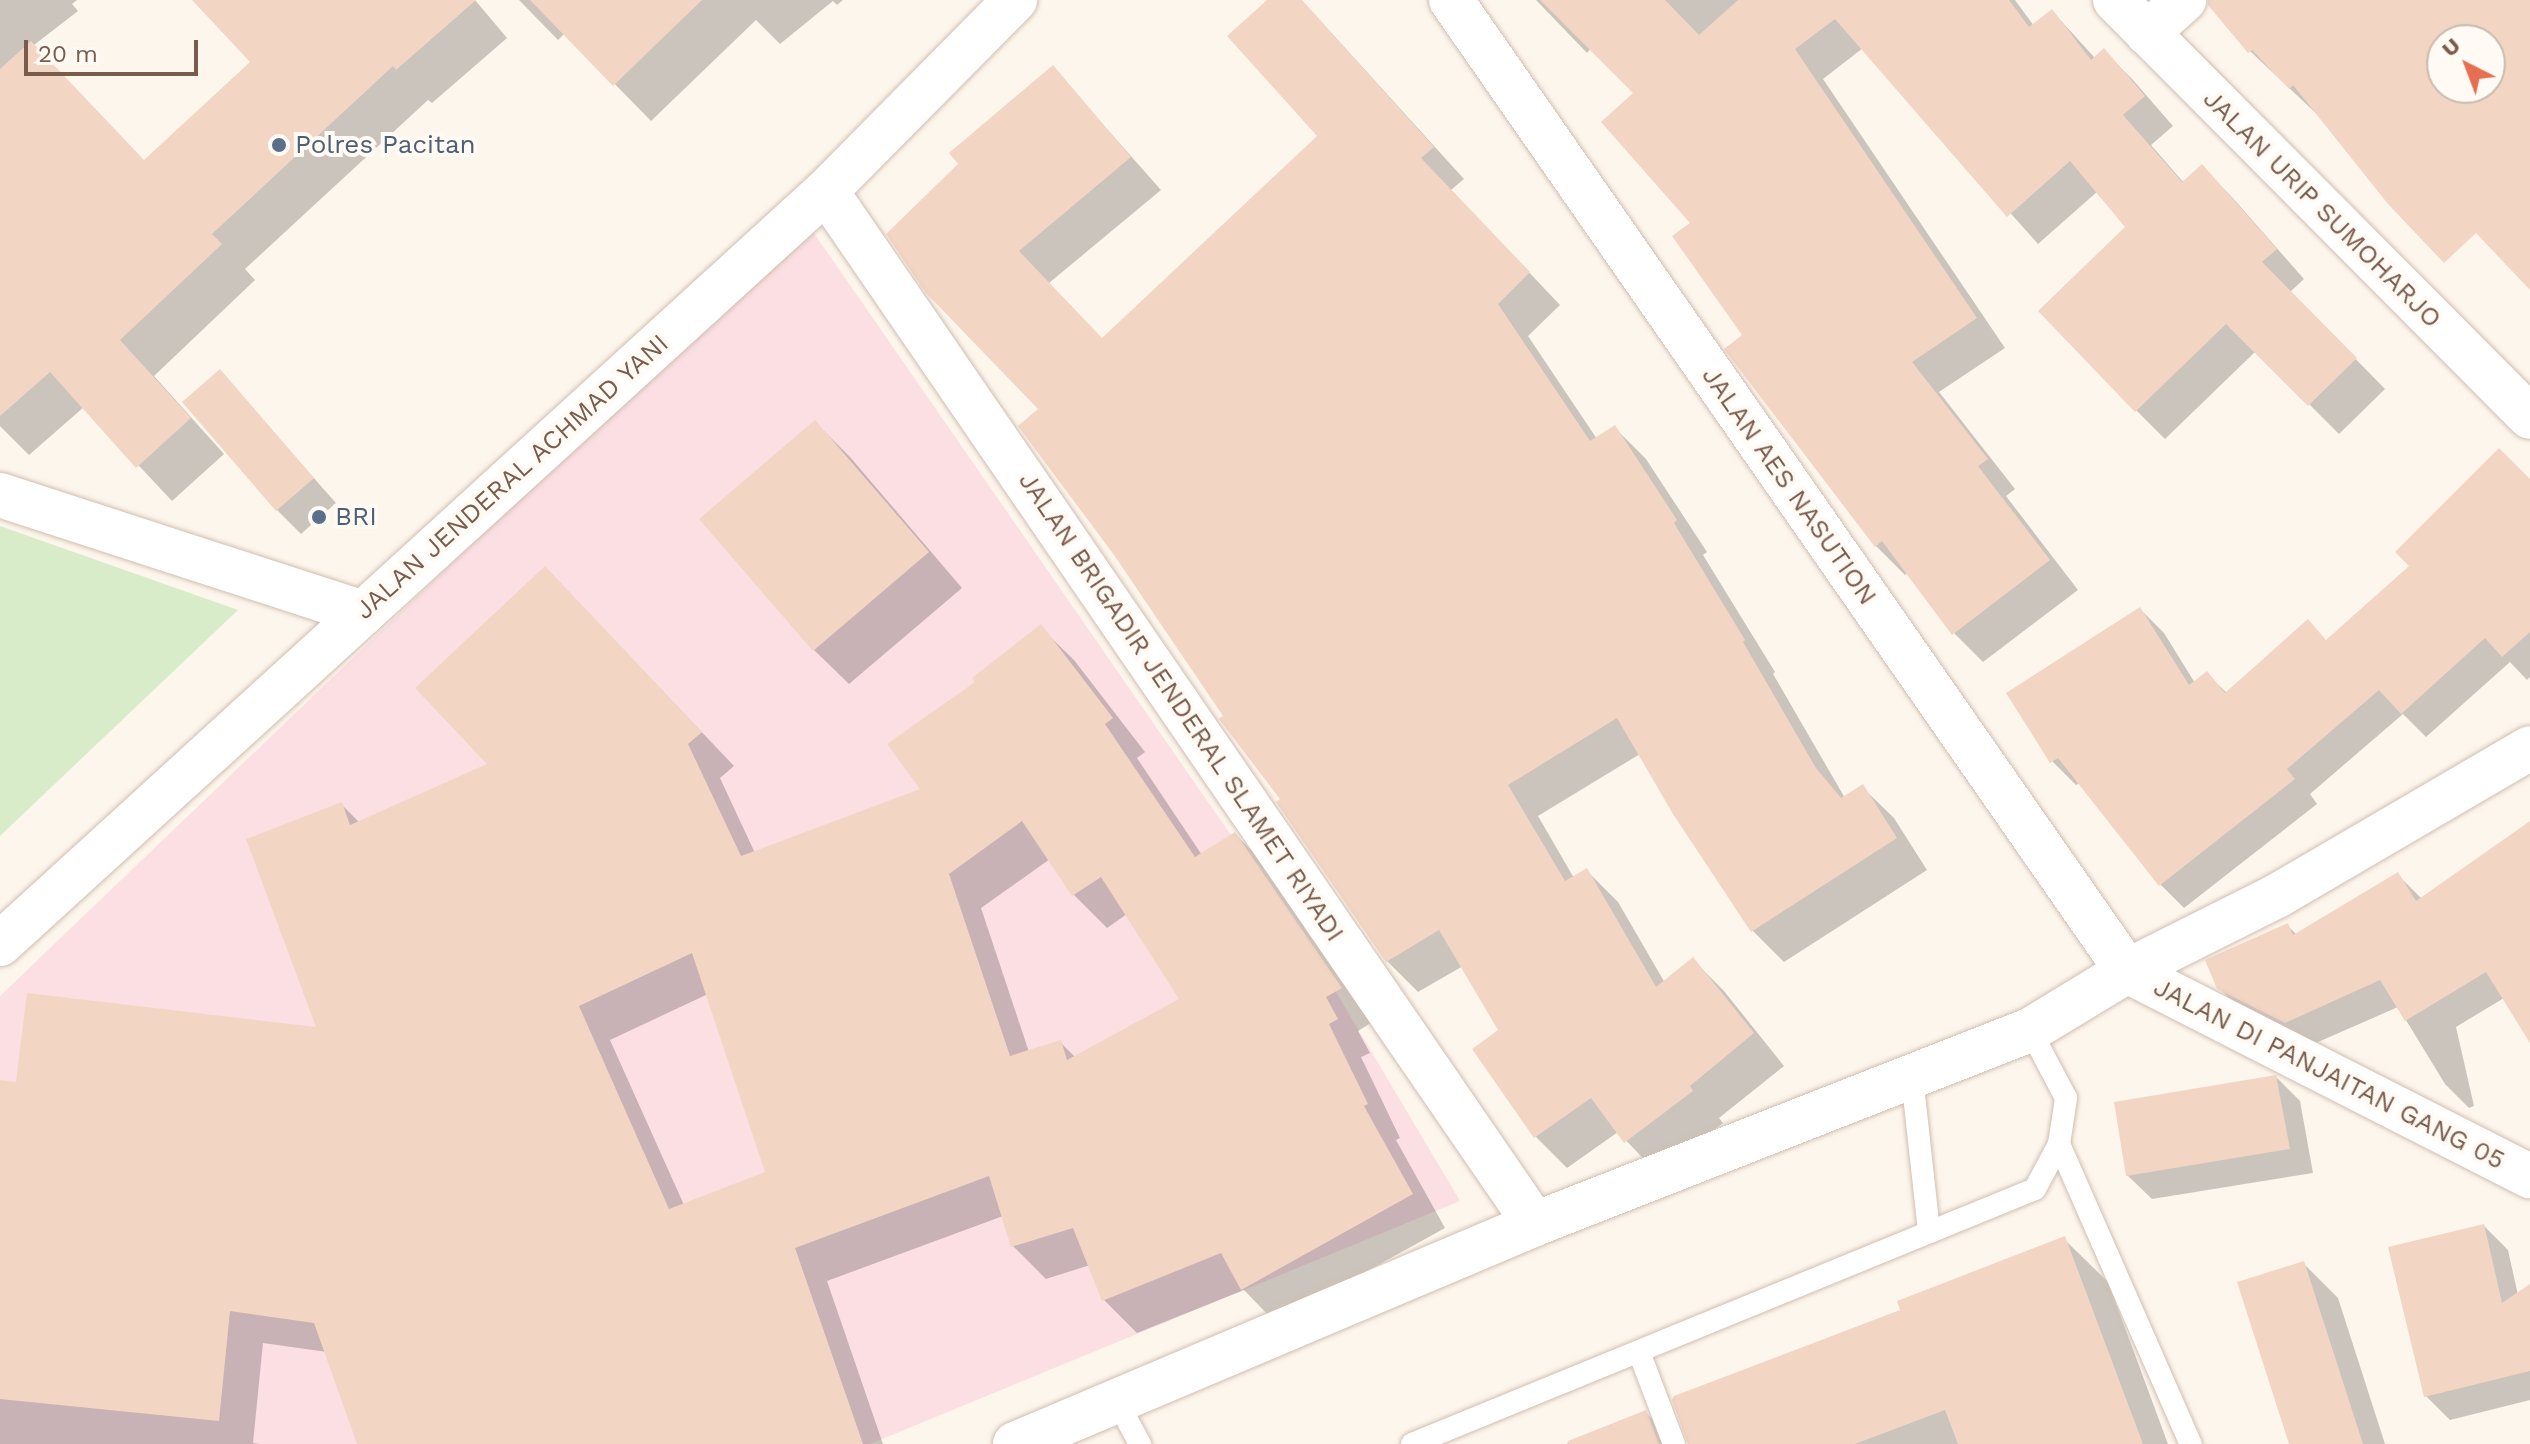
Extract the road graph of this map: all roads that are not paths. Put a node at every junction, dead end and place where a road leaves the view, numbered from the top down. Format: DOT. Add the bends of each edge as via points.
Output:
graph roads {
  1 [pos="1015,0"];
  2 [pos="1451,0"];
  3 [pos="2115,0"];
  4 [pos="2184,0"];
  5 [pos="2147,33"];
  6 [pos="826,191"];
  7 [pos="2530,417"];
  8 [pos="0,495"];
  9 [pos="363,613"];
  10 [pos="2530,748"];
  11 [pos="0,944"];
  12 [pos="2127,971"];
  13 [pos="2030,1030"];
  14 [pos="1912,1077"];
  15 [pos="2059,1144"];
  16 [pos="2530,1176"];
  17 [pos="1535,1224"];
  18 [pos="1929,1232"];
  19 [pos="1639,1352"];
  20 [pos="1117,1401"];
  21 [pos="1015,1444"];
  22 [pos="1140,1444"];
  23 [pos="1412,1444"];
  24 [pos="1674,1444"];
  25 [pos="2191,1444"];
  1 -- 6 [label="street, JALAN JENDERAL ACHMAD YANI"];
  2 -- 12 [label="street, JALAN AES NASUTION"];
  3 -- 5 [label="street, JALAN URIP SUMOHARJO"];
  4 -- 5 [label="street"];
  5 -- 7 [label="street, JALAN URIP SUMOHARJO"];
  6 -- 9 [label="street, JALAN JENDERAL ACHMAD YANI"];
  6 -- 17 [label="street, JALAN BRIGADIR JENDERAL SLAMET RIYADI"];
  8 -- 9 [label="street"];
  9 -- 11 [label="street, JALAN JENDERAL ACHMAD YANI"];
  10 -- 12 [label="street" via="2277,896"];
  12 -- 13 [label="street"];
  12 -- 16 [label="street, JALAN DI PANJAITAN GANG 05"];
  13 -- 14 [label="street"];
  13 -- 15 [label="lane" via="2066,1098"];
  14 -- 17 [label="street"];
  14 -- 18 [label="lane"];
  15 -- 18 [label="lane" via="2035,1189"];
  15 -- 25 [label="lane"];
  17 -- 20 [label="street"];
  18 -- 19 [label="lane"];
  19 -- 23 [label="lane"];
  19 -- 24 [label="lane"];
  20 -- 21 [label="street"];
  20 -- 22 [label="lane"];
}
